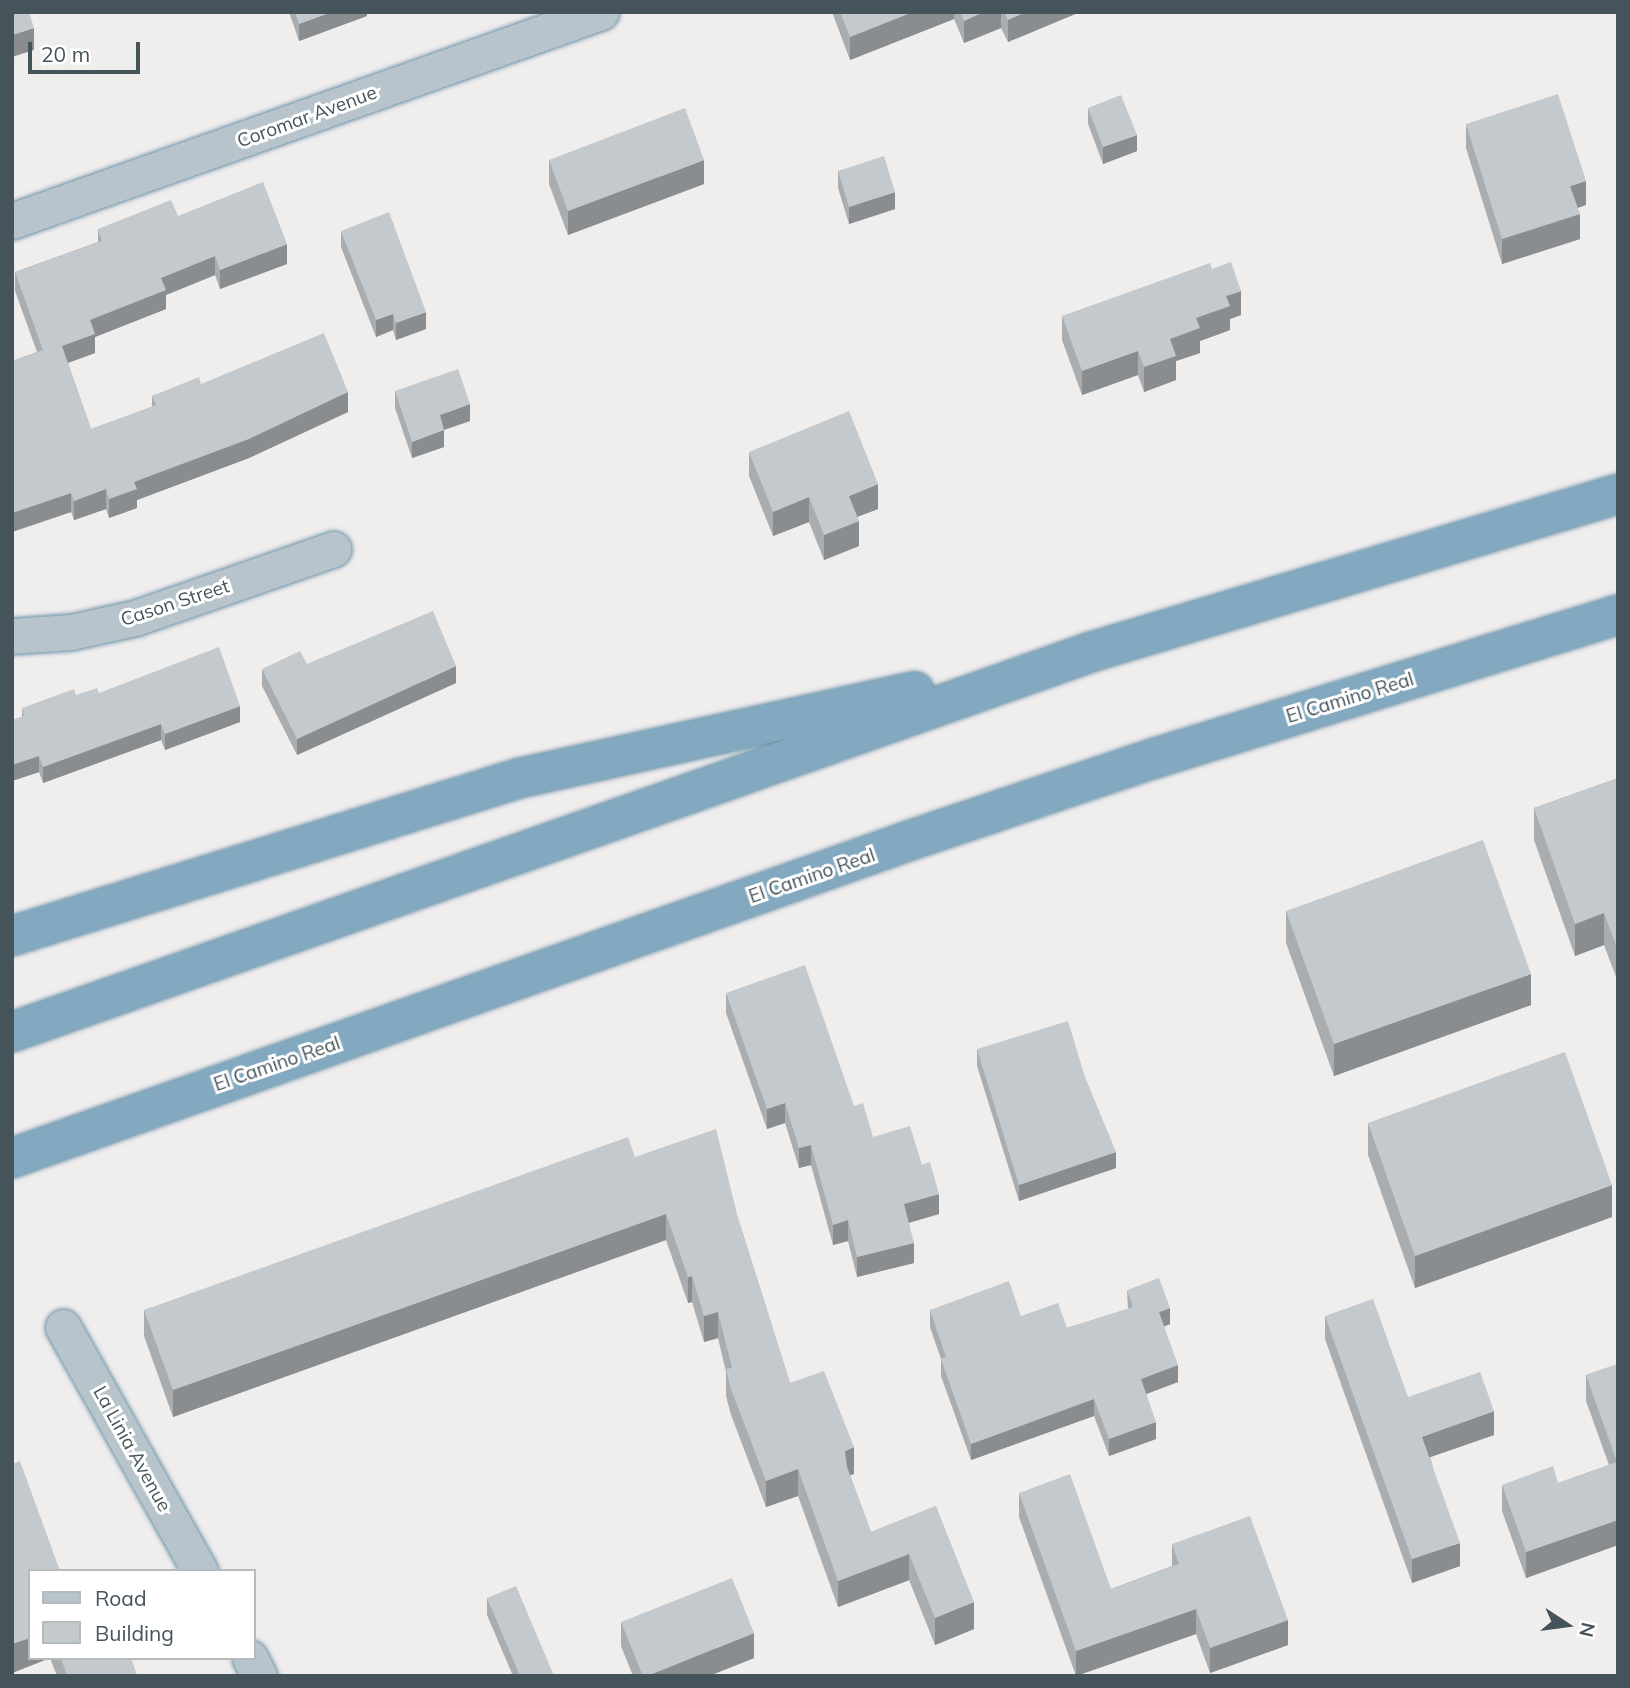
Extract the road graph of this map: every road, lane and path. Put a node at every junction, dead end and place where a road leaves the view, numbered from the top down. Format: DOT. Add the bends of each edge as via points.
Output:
graph roads {
  1 [pos="601,12"];
  2 [pos="12,221"];
  3 [pos="1618,494"];
  4 [pos="333,550"];
  5 [pos="1618,614"];
  6 [pos="12,636"];
  7 [pos="1091,652"];
  8 [pos="12,936"];
  9 [pos="12,1032"];
  10 [pos="12,1157"];
  11 [pos="63,1327"];
  12 [pos="199,1569"];
  13 [pos="251,1660"];
  14 [pos="259,1676"];
  1 -- 2 [label="street, Coromar Avenue"];
  3 -- 7 [label="highway"];
  4 -- 6 [label="street, Cason Street" via="135,618 71,632"];
  5 -- 10 [label="highway, El Camino Real" via="1152,759 924,836"];
  7 -- 8 [label="highway" via="520,778"];
  7 -- 9 [label="highway"];
  11 -- 12 [label="street, La Linia Avenue"];
  13 -- 14 [label="street"];
}
